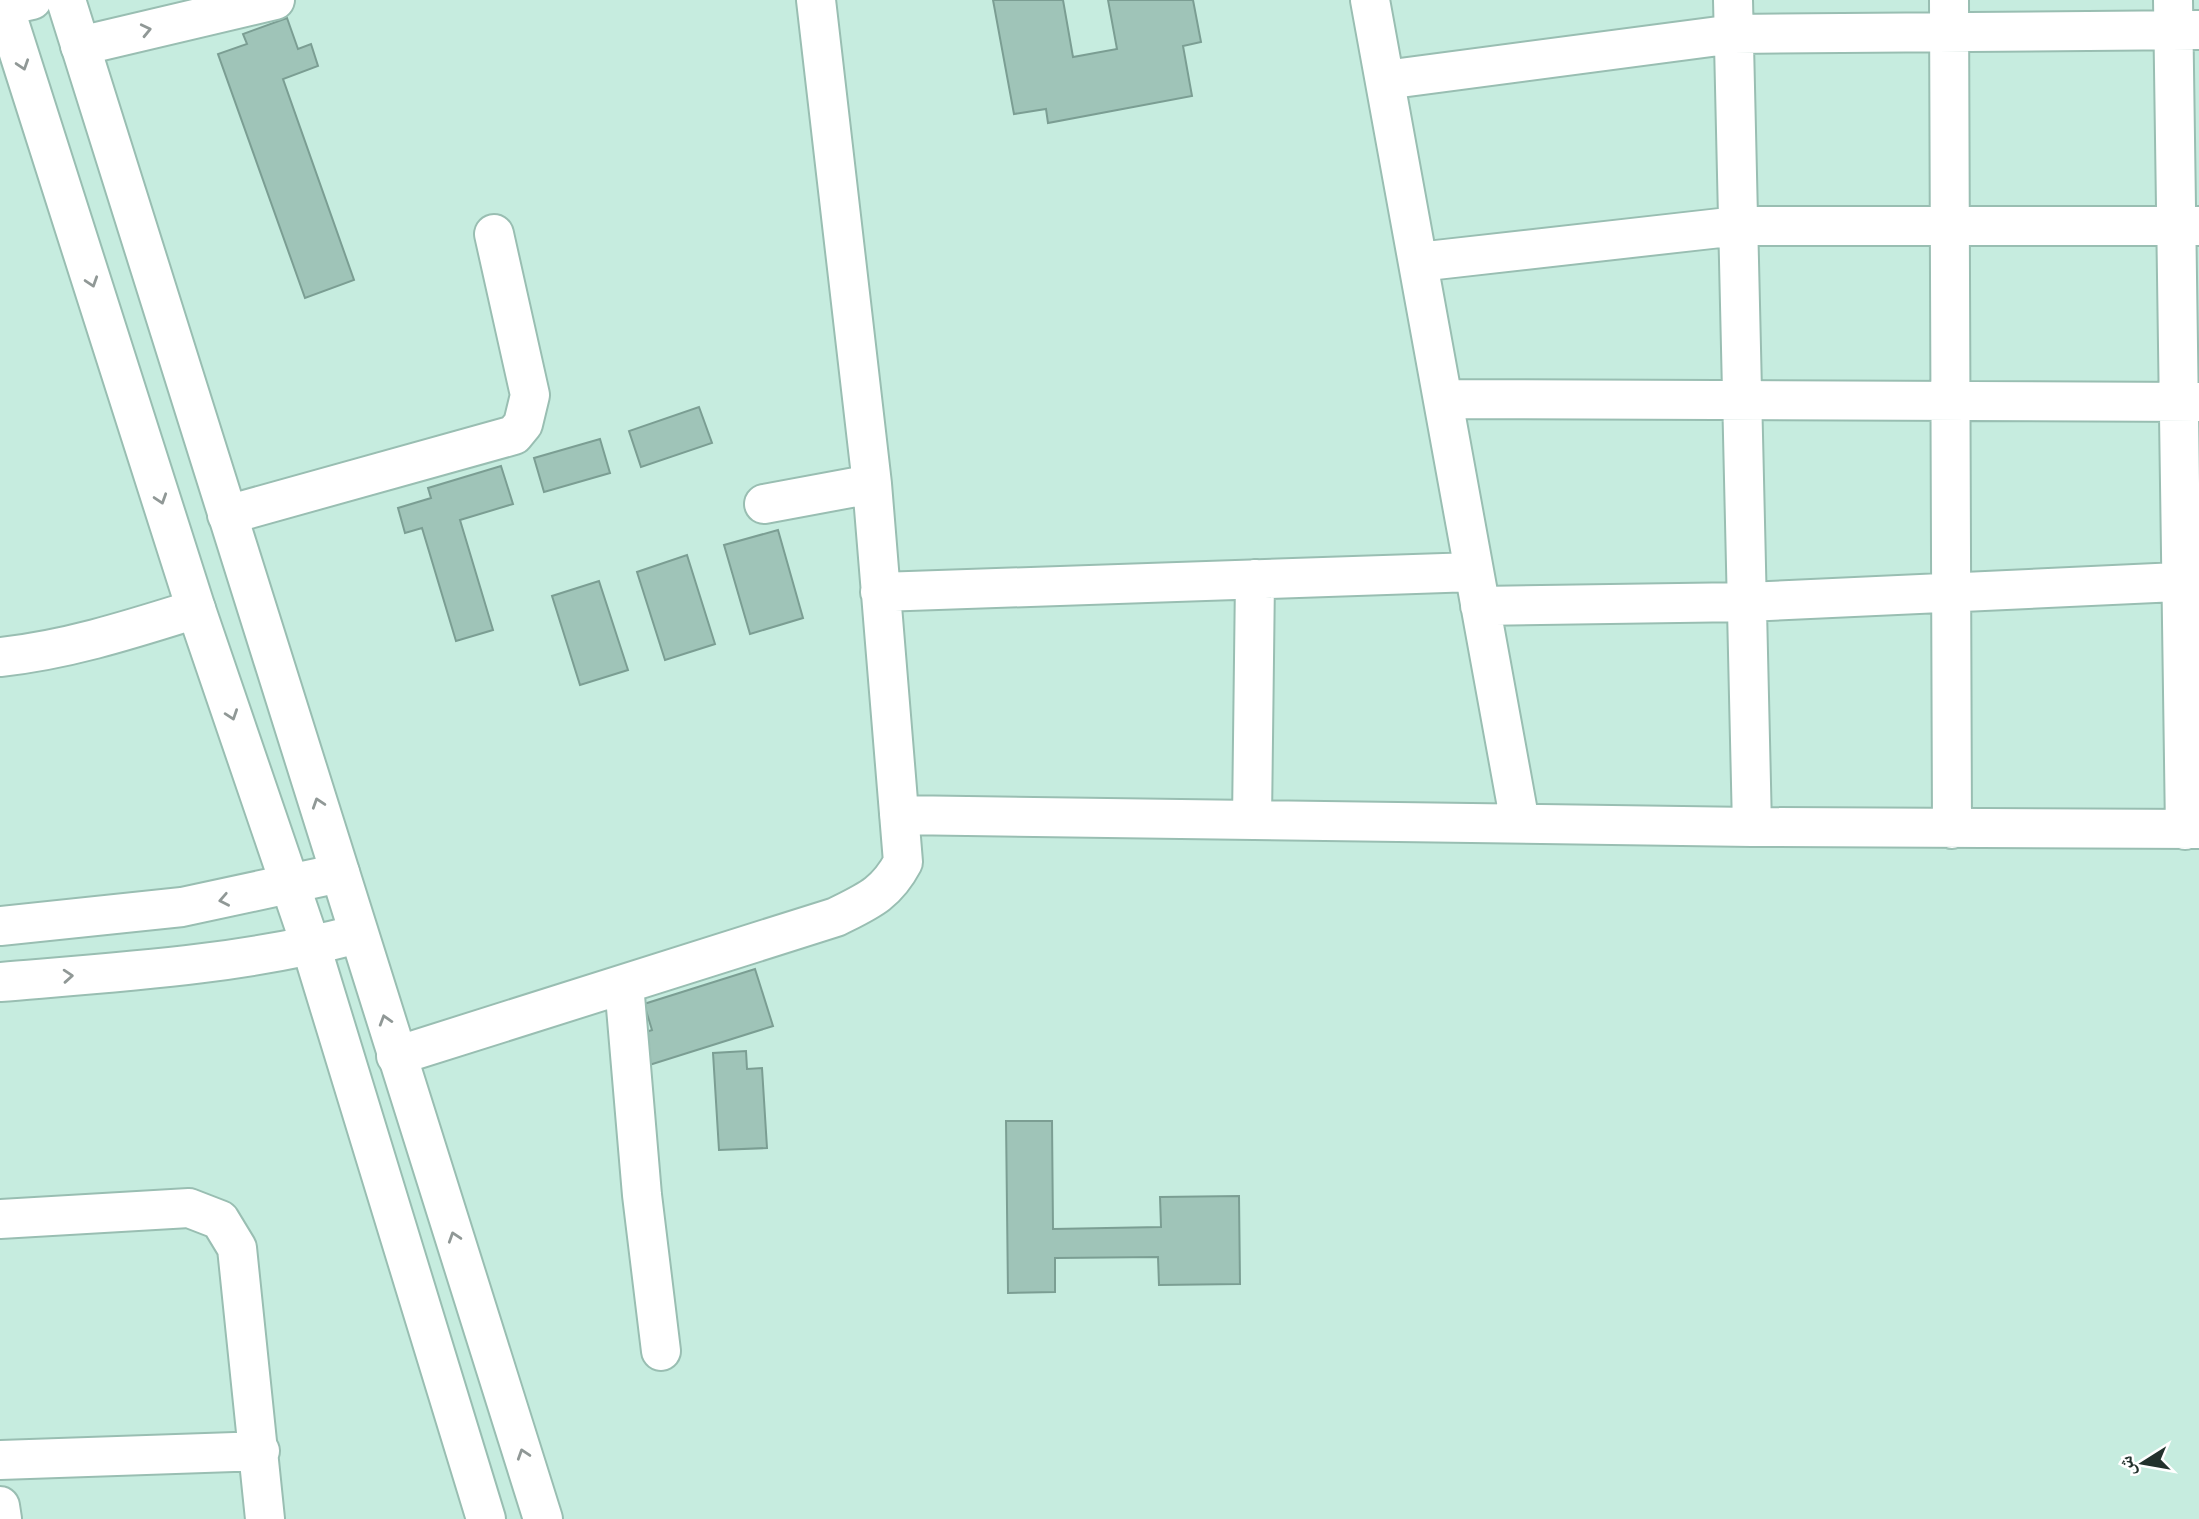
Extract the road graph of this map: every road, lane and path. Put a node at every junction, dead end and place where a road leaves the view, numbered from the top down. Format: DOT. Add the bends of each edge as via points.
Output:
graph roads {
  1 [pos="66,0"];
  2 [pos="275,0"];
  3 [pos="816,0"];
  4 [pos="1370,0"];
  5 [pos="13,2"];
  6 [pos="1949,16"];
  7 [pos="1733,17"];
  8 [pos="2182,20"];
  9 [pos="80,46"];
  10 [pos="1385,80"];
  11 [pos="1738,226"];
  12 [pos="1950,226"];
  13 [pos="2188,226"];
  14 [pos="494,234"];
  15 [pos="1418,262"];
  16 [pos="1443,399"];
  17 [pos="1742,402"];
  18 [pos="1950,402"];
  19 [pos="2189,402"];
  20 [pos="872,484"];
  21 [pos="764,504"];
  22 [pos="227,515"];
  23 [pos="1255,579"];
  24 [pos="2190,581"];
  25 [pos="1477,589"];
  26 [pos="880,592"];
  27 [pos="1950,593"];
  28 [pos="1747,602"];
  29 [pos="196,610"];
  30 [pos="0,657"];
  31 [pos="898,815"];
  32 [pos="1252,820"];
  33 [pos="1520,823"];
  34 [pos="1752,827"];
  35 [pos="1951,829"];
  36 [pos="2192,830"];
  37 [pos="340,873"];
  38 [pos="291,884"];
  39 [pos="0,926"];
  40 [pos="358,934"];
  41 [pos="311,946"];
  42 [pos="0,982"];
  43 [pos="624,984"];
  44 [pos="396,1056"];
  45 [pos="0,1219"];
  46 [pos="661,1351"];
  47 [pos="260,1451"];
  48 [pos="0,1460"];
  49 [pos="0,1506"];
  50 [pos="2,1519"];
  51 [pos="265,1519"];
  52 [pos="486,1519"];
  53 [pos="543,1519"];
  1 -- 9 [label="street"];
  9 -- 2 [label="street, one-way"];
  3 -- 20 [label="street"];
  4 -- 10 [label="street"];
  5 -- 29 [label="street, one-way"];
  6 -- 7 [label="street"];
  6 -- 8 [label="street"];
  6 -- 12 [label="street"];
  7 -- 10 [label="street"];
  7 -- 11 [label="street"];
  8 -- 13 [label="street"];
  9 -- 22 [label="street"];
  10 -- 15 [label="street"];
  11 -- 12 [label="street"];
  11 -- 15 [label="street"];
  11 -- 17 [label="street"];
  12 -- 13 [label="street"];
  12 -- 18 [label="street"];
  13 -- 19 [label="street"];
  14 -- 22 [label="street" via="530,395 526,417 514,435"];
  15 -- 16 [label="street"];
  16 -- 17 [label="street"];
  16 -- 25 [label="street"];
  17 -- 18 [label="street"];
  17 -- 28 [label="street"];
  18 -- 19 [label="street"];
  18 -- 27 [label="street"];
  19 -- 24 [label="street"];
  20 -- 21 [label="street"];
  20 -- 26 [label="street"];
  37 -- 22 [label="street, one-way"];
  23 -- 25 [label="street"];
  23 -- 26 [label="street"];
  23 -- 32 [label="street"];
  24 -- 27 [label="street"];
  24 -- 36 [label="street"];
  25 -- 28 [label="street"];
  25 -- 33 [label="street"];
  26 -- 31 [label="street"];
  27 -- 28 [label="street"];
  27 -- 35 [label="street"];
  28 -- 34 [label="street"];
  29 -- 30 [label="street" via="114,635"];
  29 -- 38 [label="street, one-way"];
  31 -- 32 [label="street"];
  31 -- 43 [label="street" via="903,862 892,883 875,897 836,917"];
  32 -- 33 [label="street"];
  33 -- 34 [label="street"];
  34 -- 35 [label="street"];
  35 -- 36 [label="street"];
  37 -- 38 [label="street"];
  37 -- 40 [label="street"];
  38 -- 39 [label="street, one-way" via="181,907"];
  38 -- 41 [label="street"];
  40 -- 41 [label="street"];
  44 -- 40 [label="street, one-way"];
  42 -- 41 [label="street, one-way" via="152,970"];
  41 -- 52 [label="street"];
  43 -- 44 [label="street"];
  43 -- 46 [label="street"];
  53 -- 44 [label="street, one-way"];
  45 -- 47 [label="street" via="189,1208 220,1220 237,1248"];
  47 -- 48 [label="street"];
  47 -- 51 [label="street"];
  49 -- 50 [label="street"];
}
